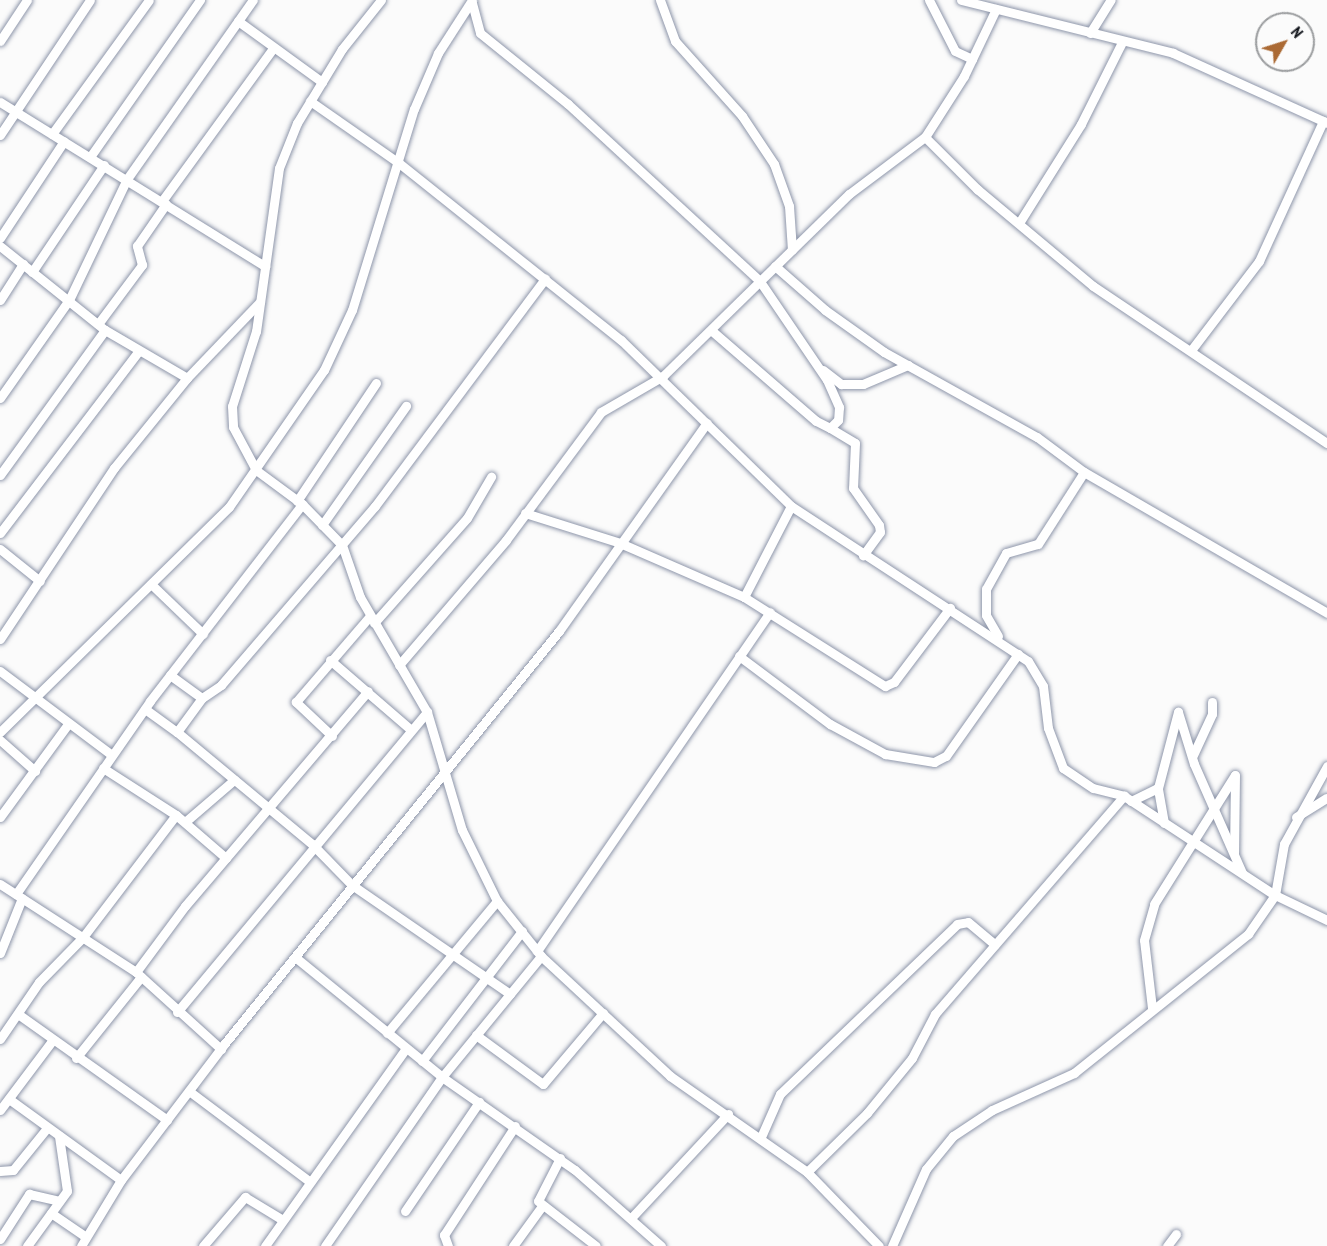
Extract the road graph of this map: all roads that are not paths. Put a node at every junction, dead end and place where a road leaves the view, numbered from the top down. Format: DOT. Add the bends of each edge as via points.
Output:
graph roads {
  1 [pos="27,0"];
  2 [pos="90,0"];
  3 [pos="149,0"];
  4 [pos="200,0"];
  5 [pos="253,0"];
  6 [pos="381,0"];
  7 [pos="660,0"];
  8 [pos="929,0"];
  9 [pos="962,0"];
  10 [pos="1111,0"];
  11 [pos="472,1"];
  12 [pos="996,9"];
  13 [pos="238,21"];
  14 [pos="1090,33"];
  15 [pos="0,41"];
  16 [pos="1122,42"];
  17 [pos="274,46"];
  18 [pos="972,59"];
  19 [pos="322,82"];
  20 [pos="310,101"];
  21 [pos="0,102"];
  22 [pos="14,109"];
  23 [pos="1325,122"];
  24 [pos="52,134"];
  25 [pos="0,135"];
  26 [pos="925,137"];
  27 [pos="64,141"];
  28 [pos="90,157"];
  29 [pos="399,163"];
  30 [pos="104,165"];
  31 [pos="127,179"];
  32 [pos="164,202"];
  33 [pos="1019,223"];
  34 [pos="0,238"];
  35 [pos="0,246"];
  36 [pos="792,250"];
  37 [pos="23,264"];
  38 [pos="265,266"];
  39 [pos="775,266"];
  40 [pos="32,272"];
  41 [pos="545,279"];
  42 [pos="759,280"];
  43 [pos="0,300"];
  44 [pos="69,300"];
  45 [pos="260,302"];
  46 [pos="102,327"];
  47 [pos="711,330"];
  48 [pos="1192,350"];
  49 [pos="137,353"];
  50 [pos="908,365"];
  51 [pos="820,368"];
  52 [pos="663,376"];
  53 [pos="187,378"];
  54 [pos="376,383"];
  55 [pos="0,398"];
  56 [pos="406,406"];
  57 [pos="707,423"];
  58 [pos="830,428"];
  59 [pos="1327,443"];
  60 [pos="256,470"];
  61 [pos="1084,472"];
  62 [pos="0,475"];
  63 [pos="491,477"];
  64 [pos="300,503"];
  65 [pos="791,506"];
  66 [pos="525,513"];
  67 [pos="322,525"];
  68 [pos="0,533"];
  69 [pos="620,543"];
  70 [pos="342,545"];
  71 [pos="0,549"];
  72 [pos="863,555"];
  73 [pos="40,581"];
  74 [pos="151,584"];
  75 [pos="744,597"];
  76 [pos="950,608"];
  77 [pos="770,612"];
  78 [pos="1327,614"];
  79 [pos="372,619"];
  80 [pos="203,634"];
  81 [pos="0,639"];
  82 [pos="1018,654"];
  83 [pos="739,656"];
  84 [pos="330,660"];
  85 [pos="399,665"];
  86 [pos="0,671"];
  87 [pos="170,675"];
  88 [pos="368,691"];
  89 [pos="202,698"];
  90 [pos="37,699"];
  91 [pos="1212,702"];
  92 [pos="144,709"];
  93 [pos="427,712"];
  94 [pos="68,724"];
  95 [pos="411,730"];
  96 [pos="0,732"];
  97 [pos="177,732"];
  98 [pos="332,736"];
  99 [pos="0,740"];
  100 [pos="112,755"];
  101 [pos="1193,755"];
  102 [pos="1327,766"];
  103 [pos="103,768"];
  104 [pos="447,769"];
  105 [pos="35,771"];
  106 [pos="234,780"];
  107 [pos="1158,788"];
  108 [pos="1327,798"];
  109 [pos="1128,799"];
  110 [pos="270,809"];
  111 [pos="1214,812"];
  112 [pos="176,815"];
  113 [pos="0,817"];
  114 [pos="1295,817"];
  115 [pos="185,822"];
  116 [pos="1164,823"];
  117 [pos="1195,843"];
  118 [pos="312,844"];
  119 [pos="1234,853"];
  120 [pos="226,858"];
  121 [pos="1242,873"];
  122 [pos="0,884"];
  123 [pos="352,885"];
  124 [pos="1275,895"];
  125 [pos="19,896"];
  126 [pos="497,901"];
  127 [pos="1327,920"];
  128 [pos="522,932"];
  129 [pos="83,937"];
  130 [pos="995,945"];
  131 [pos="0,953"];
  132 [pos="539,953"];
  133 [pos="450,954"];
  134 [pos="295,957"];
  135 [pos="139,975"];
  136 [pos="485,978"];
  137 [pos="510,994"];
  138 [pos="1152,1008"];
  139 [pos="177,1011"];
  140 [pos="603,1013"];
  141 [pos="18,1014"];
  142 [pos="387,1033"];
  143 [pos="476,1035"];
  144 [pos="0,1039"];
  145 [pos="52,1041"];
  146 [pos="221,1048"];
  147 [pos="406,1048"];
  148 [pos="76,1058"];
  149 [pos="422,1061"];
  150 [pos="442,1077"];
  151 [pos="189,1091"];
  152 [pos="9,1099"];
  153 [pos="479,1102"];
  154 [pos="0,1110"];
  155 [pos="728,1114"];
  156 [pos="167,1120"];
  157 [pos="515,1126"];
  158 [pos="47,1128"];
  159 [pos="59,1136"];
  160 [pos="761,1137"];
  161 [pos="560,1158"];
  162 [pos="0,1171"];
  163 [pos="807,1172"];
  164 [pos="121,1180"];
  165 [pos="310,1182"];
  166 [pos="59,1201"];
  167 [pos="542,1206"];
  168 [pos="405,1211"];
  169 [pos="51,1213"];
  170 [pos="632,1217"];
  171 [pos="283,1220"];
  172 [pos="1176,1234"];
  173 [pos="0,1239"];
  174 [pos="84,1242"];
  175 [pos="27,1246"];
  176 [pos="203,1246"];
  177 [pos="265,1246"];
  178 [pos="325,1246"];
  179 [pos="448,1246"];
  180 [pos="513,1246"];
  181 [pos="596,1246"];
  182 [pos="661,1246"];
  183 [pos="879,1246"];
  184 [pos="892,1246"];
  185 [pos="1167,1246"];
  1 -- 15 [label="street"];
  2 -- 22 [label="street"];
  3 -- 24 [label="street"];
  4 -- 28 [label="street"];
  5 -- 13 [label="street"];
  6 -- 19 [label="street"];
  7 -- 36 [label="street" via="675,41 742,116 774,164 789,206"];
  8 -- 18 [label="street" via="955,51"];
  9 -- 12 [label="street"];
  10 -- 14 [label="street"];
  11 -- 29 [label="street" via="438,53"];
  11 -- 42 [label="street" via="480,33 568,104"];
  12 -- 14 [label="street"];
  12 -- 18 [label="street"];
  13 -- 17 [label="street"];
  13 -- 31 [label="street"];
  14 -- 16 [label="street"];
  16 -- 23 [label="street" via="1173,53"];
  16 -- 33 [label="street" via="1081,124"];
  17 -- 19 [label="street"];
  17 -- 32 [label="street"];
  18 -- 26 [label="street"];
  19 -- 20 [label="street"];
  20 -- 29 [label="street"];
  20 -- 38 [label="street" via="279,168"];
  21 -- 22 [label="street"];
  22 -- 24 [label="street"];
  22 -- 25 [label="street"];
  23 -- 48 [label="street" via="1259,261"];
  24 -- 27 [label="street"];
  26 -- 33 [label="street"];
  26 -- 36 [label="street" via="849,194"];
  27 -- 28 [label="street"];
  27 -- 34 [label="street"];
  28 -- 30 [label="street"];
  29 -- 41 [label="street"];
  29 -- 60 [label="street" via="352,310 324,370"];
  30 -- 31 [label="street"];
  30 -- 40 [label="street"];
  31 -- 32 [label="street"];
  31 -- 44 [label="street"];
  32 -- 38 [label="street"];
  32 -- 46 [label="street" via="137,246 142,266"];
  33 -- 48 [label="street" via="1093,286"];
  35 -- 37 [label="street"];
  36 -- 39 [label="street"];
  37 -- 40 [label="street"];
  37 -- 43 [label="street"];
  38 -- 45 [label="street"];
  39 -- 42 [label="street"];
  39 -- 50 [label="street" via="825,310"];
  40 -- 44 [label="street"];
  41 -- 52 [label="street"];
  41 -- 70 [label="street"];
  42 -- 47 [label="street"];
  42 -- 51 [label="street"];
  44 -- 46 [label="street"];
  44 -- 55 [label="street"];
  45 -- 53 [label="street"];
  45 -- 60 [label="street" via="232,406 233,427"];
  46 -- 49 [label="street"];
  46 -- 62 [label="street"];
  47 -- 52 [label="street"];
  47 -- 58 [label="street" via="768,384"];
  48 -- 59 [label="street"];
  49 -- 53 [label="street"];
  49 -- 68 [label="street"];
  50 -- 51 [label="street" via="863,384 841,384"];
  50 -- 61 [label="street" via="1037,437"];
  51 -- 58 [label="street" via="839,407"];
  52 -- 57 [label="street"];
  52 -- 66 [label="street" via="601,412"];
  53 -- 73 [label="street" via="114,468"];
  54 -- 64 [label="street"];
  56 -- 67 [label="street"];
  57 -- 65 [label="street"];
  57 -- 69 [label="street"];
  58 -- 72 [label="street" via="855,443 853,488 879,525 880,532"];
  60 -- 64 [label="street"];
  60 -- 74 [label="street" via="215,524"];
  61 -- 78 [label="street"];
  61 -- 82 [label="street" via="1038,544 1006,553 986,589 992,631"];
  63 -- 79 [label="street" via="467,518"];
  64 -- 67 [label="street"];
  64 -- 80 [label="street"];
  65 -- 72 [label="street"];
  65 -- 75 [label="street"];
  66 -- 69 [label="street"];
  66 -- 85 [label="street"];
  67 -- 70 [label="street"];
  69 -- 75 [label="street"];
  69 -- 104 [label="street" via="559,631"];
  70 -- 79 [label="street"];
  70 -- 89 [label="street" via="221,685"];
  71 -- 73 [label="street"];
  72 -- 76 [label="street"];
  73 -- 81 [label="street"];
  74 -- 80 [label="street"];
  74 -- 90 [label="street"];
  75 -- 77 [label="street"];
  76 -- 77 [label="street" via="894,682 885,686"];
  76 -- 82 [label="street"];
  77 -- 83 [label="street"];
  79 -- 84 [label="street"];
  79 -- 85 [label="street"];
  80 -- 87 [label="street"];
  82 -- 83 [label="street" via="946,756 934,762 885,754 830,724"];
  82 -- 109 [label="street" via="1037,670 1048,728 1062,768 1093,788"];
  83 -- 132 [label="street"];
  84 -- 88 [label="street"];
  84 -- 98 [label="street" via="296,702"];
  85 -- 93 [label="street"];
  86 -- 90 [label="street"];
  87 -- 89 [label="street"];
  87 -- 92 [label="street"];
  88 -- 95 [label="street"];
  88 -- 98 [label="street"];
  89 -- 97 [label="street"];
  90 -- 94 [label="street"];
  90 -- 96 [label="street"];
  91 -- 101 [label="street" via="1212,714"];
  92 -- 97 [label="street"];
  92 -- 100 [label="street"];
  93 -- 95 [label="street"];
  93 -- 104 [label="street"];
  94 -- 100 [label="street"];
  94 -- 105 [label="street"];
  95 -- 118 [label="street"];
  97 -- 106 [label="street"];
  98 -- 110 [label="street"];
  99 -- 105 [label="street"];
  100 -- 103 [label="street"];
  101 -- 107 [label="street" via="1178,712"];
  101 -- 111 [label="street"];
  102 -- 114 [label="street"];
  103 -- 112 [label="street"];
  103 -- 125 [label="street"];
  104 -- 123 [label="street"];
  104 -- 126 [label="street" via="462,830"];
  105 -- 113 [label="street"];
  106 -- 110 [label="street"];
  106 -- 115 [label="street"];
  107 -- 109 [label="street"];
  107 -- 116 [label="street"];
  108 -- 114 [label="street"];
  109 -- 116 [label="street"];
  109 -- 130 [label="street"];
  110 -- 118 [label="street"];
  110 -- 120 [label="street"];
  111 -- 117 [label="street"];
  111 -- 119 [label="street"];
  111 -- 119 [label="street" via="1235,775"];
  112 -- 115 [label="street"];
  112 -- 129 [label="street"];
  114 -- 124 [label="street" via="1284,844"];
  115 -- 120 [label="street"];
  116 -- 117 [label="street"];
  117 -- 121 [label="street"];
  117 -- 138 [label="street" via="1154,904 1144,940"];
  118 -- 123 [label="street"];
  118 -- 139 [label="street"];
  119 -- 121 [label="street"];
  120 -- 135 [label="street"];
  121 -- 124 [label="street"];
  122 -- 125 [label="street"];
  123 -- 133 [label="street"];
  123 -- 134 [label="street"];
  124 -- 127 [label="street"];
  124 -- 138 [label="street" via="1248,934"];
  125 -- 129 [label="street"];
  125 -- 131 [label="street"];
  126 -- 128 [label="street"];
  126 -- 133 [label="street"];
  128 -- 132 [label="street"];
  128 -- 136 [label="street"];
  129 -- 135 [label="street"];
  129 -- 141 [label="street" via="53,965"];
  130 -- 160 [label="street" via="968,922 957,924 780,1094"];
  130 -- 163 [label="street" via="935,1014 912,1058 867,1113"];
  132 -- 137 [label="street"];
  132 -- 140 [label="street"];
  133 -- 136 [label="street"];
  133 -- 142 [label="street"];
  134 -- 142 [label="street"];
  134 -- 146 [label="street"];
  135 -- 139 [label="street"];
  135 -- 148 [label="street"];
  136 -- 137 [label="street"];
  136 -- 149 [label="street"];
  137 -- 143 [label="street"];
  138 -- 184 [label="street" via="1053,1086 992,1110 953,1136 926,1169"];
  139 -- 146 [label="street"];
  140 -- 143 [label="street" via="543,1084"];
  140 -- 155 [label="street" via="670,1076"];
  141 -- 144 [label="street"];
  141 -- 145 [label="street"];
  142 -- 147 [label="street"];
  143 -- 150 [label="street"];
  145 -- 148 [label="street"];
  145 -- 152 [label="street"];
  146 -- 151 [label="street"];
  147 -- 149 [label="street"];
  147 -- 165 [label="street"];
  148 -- 156 [label="street"];
  149 -- 150 [label="street"];
  150 -- 153 [label="street"];
  150 -- 178 [label="street"];
  151 -- 156 [label="street"];
  151 -- 165 [label="street"];
  152 -- 154 [label="street"];
  152 -- 158 [label="street"];
  153 -- 157 [label="street"];
  153 -- 168 [label="street"];
  155 -- 160 [label="street"];
  155 -- 170 [label="street"];
  156 -- 164 [label="street"];
  157 -- 161 [label="street"];
  157 -- 179 [label="street" via="444,1235"];
  158 -- 159 [label="street"];
  158 -- 162 [label="street" via="13,1170"];
  159 -- 164 [label="street"];
  159 -- 166 [label="street" via="69,1184"];
  160 -- 163 [label="street"];
  161 -- 167 [label="street" via="537,1195"];
  161 -- 170 [label="street"];
  163 -- 183 [label="street"];
  164 -- 174 [label="street"];
  165 -- 171 [label="street"];
  166 -- 169 [label="street"];
  166 -- 173 [label="street" via="29,1194"];
  167 -- 180 [label="street"];
  167 -- 181 [label="street"];
  169 -- 174 [label="street"];
  169 -- 175 [label="street"];
  170 -- 182 [label="street"];
  171 -- 176 [label="street" via="245,1197"];
  171 -- 177 [label="street"];
  172 -- 185 [label="street"];
}
